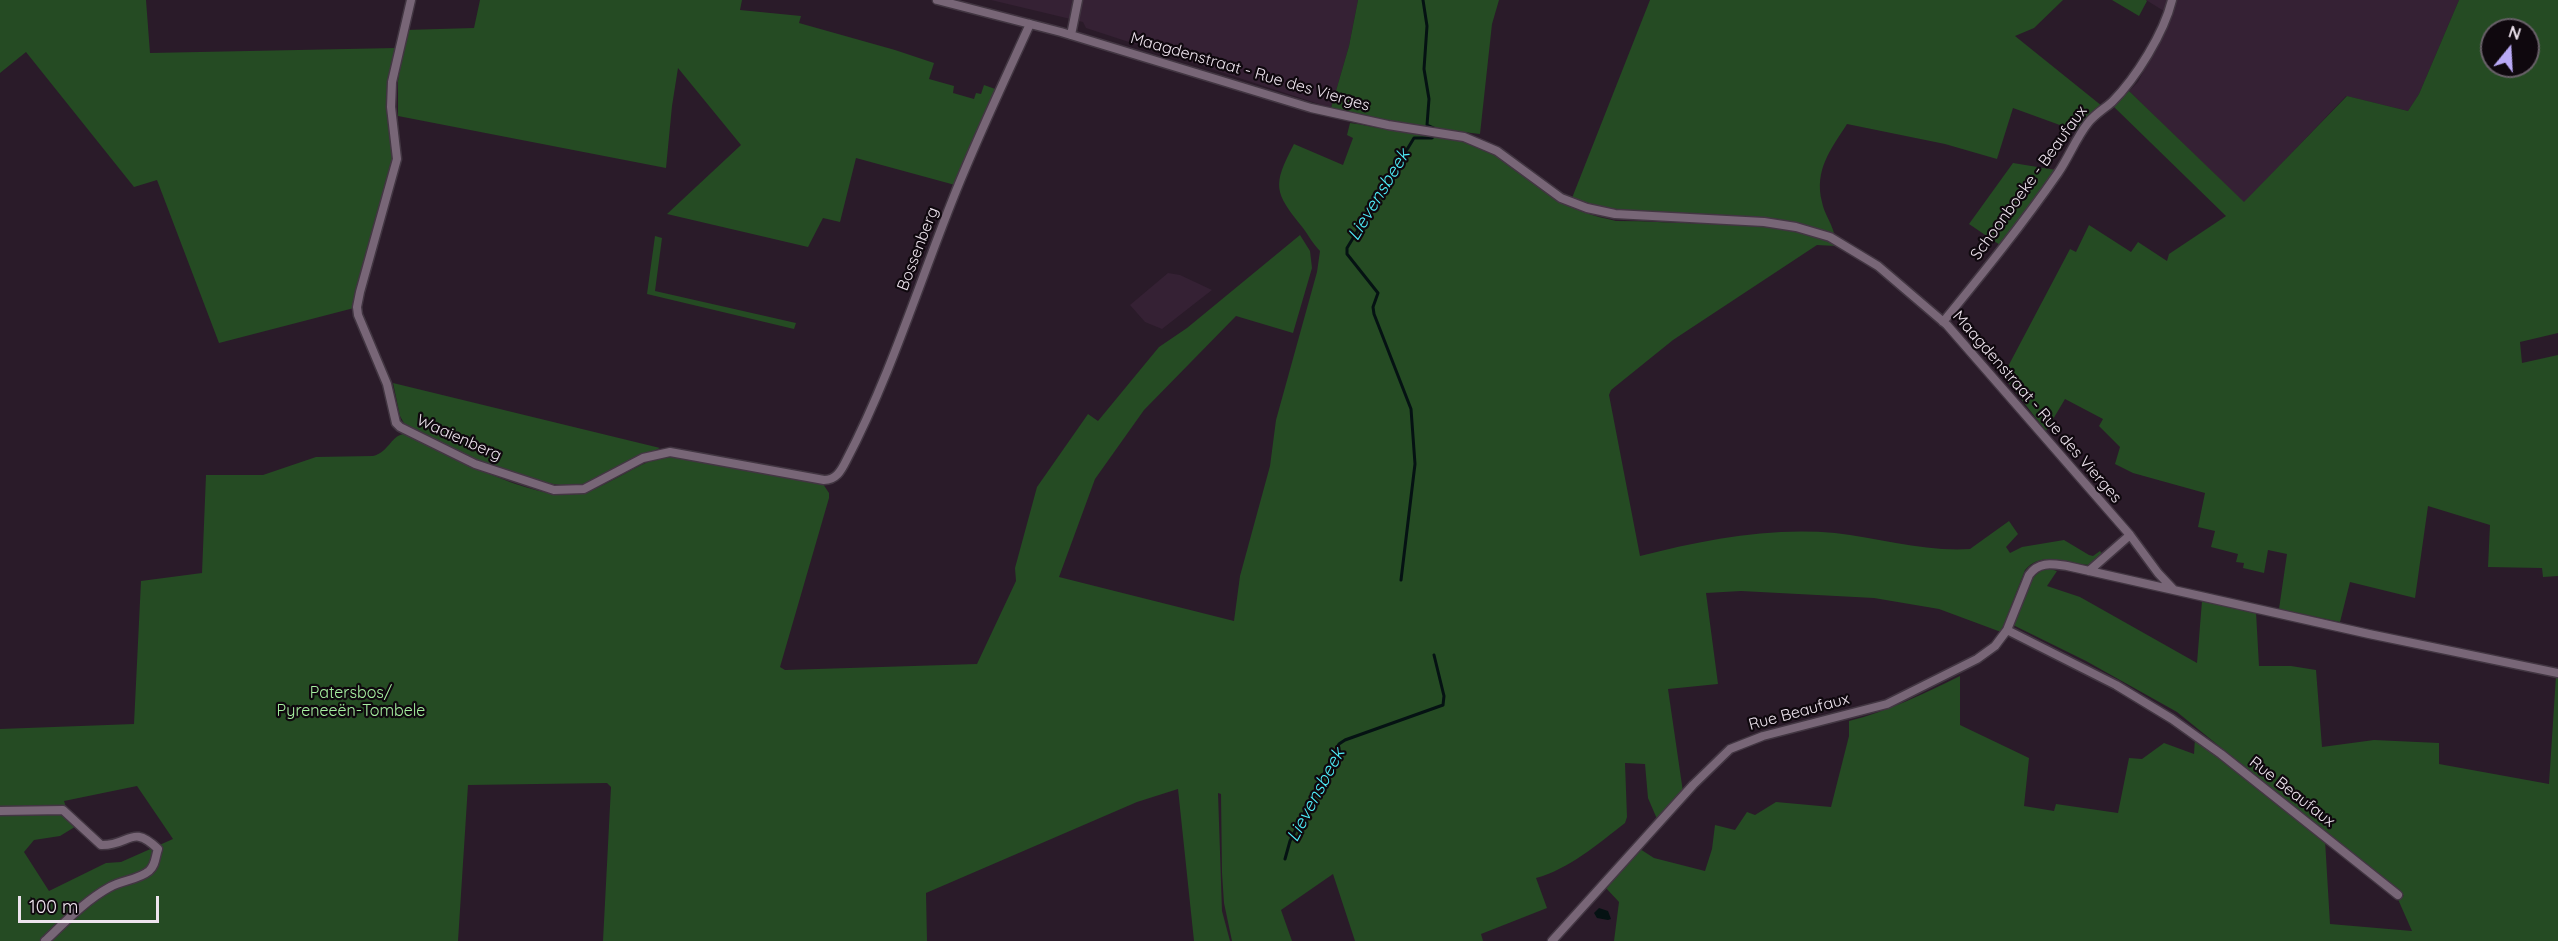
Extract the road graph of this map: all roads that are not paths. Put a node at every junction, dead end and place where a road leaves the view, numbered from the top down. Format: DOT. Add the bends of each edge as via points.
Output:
graph roads {
  1 [pos="411,0"];
  2 [pos="937,0"];
  3 [pos="1077,0"];
  4 [pos="2172,0"];
  5 [pos="1030,24"];
  6 [pos="1071,35"];
  7 [pos="1943,322"];
  8 [pos="830,480"];
  9 [pos="2130,535"];
  10 [pos="2089,571"];
  11 [pos="2174,590"];
  12 [pos="2009,627"];
  13 [pos="2558,673"];
  14 [pos="0,811"];
  15 [pos="2398,895"];
  16 [pos="45,941"];
  17 [pos="1552,941"];
  1 -- 8 [label="street, Waaienberg" via="392,81 397,159 357,307 387,384 396,423 475,464 554,490 584,489 643,458 670,452"];
  2 -- 5 [label="street, Maagdenstraat - Rue des Vierges"];
  3 -- 6 [label="street"];
  4 -- 7 [label="street, Schoonboeke - Beaufaux" via="2134,77 2111,103 2095,114 2023,222"];
  5 -- 6 [label="street, Maagdenstraat - Rue des Vierges"];
  5 -- 8 [label="street, Bossenberg" via="957,189 859,433 842,469"];
  6 -- 7 [label="street, Maagdenstraat - Rue des Vierges" via="1311,108 1470,139 1503,154 1561,198 1587,208 1615,214 1754,221 1819,233 1878,266"];
  7 -- 9 [label="street, Maagdenstraat - Rue des Vierges"];
  9 -- 10 [label="street"];
  9 -- 11 [label="street"];
  10 -- 11 [label="street, Rue Beaufaux"];
  10 -- 12 [label="street, Rue Beaufaux" via="2045,564 2031,571"];
  11 -- 13 [label="street, Rue Beaufaux"];
  12 -- 15 [label="street, Rue Beaufaux" via="2172,719"];
  12 -- 17 [label="street, Rue Beaufaux" via="1995,646 1977,659 1893,701 1763,736 1730,749"];
  14 -- 16 [label="street" via="63,810 101,845 140,836 158,849 151,870 110,886"];
}
